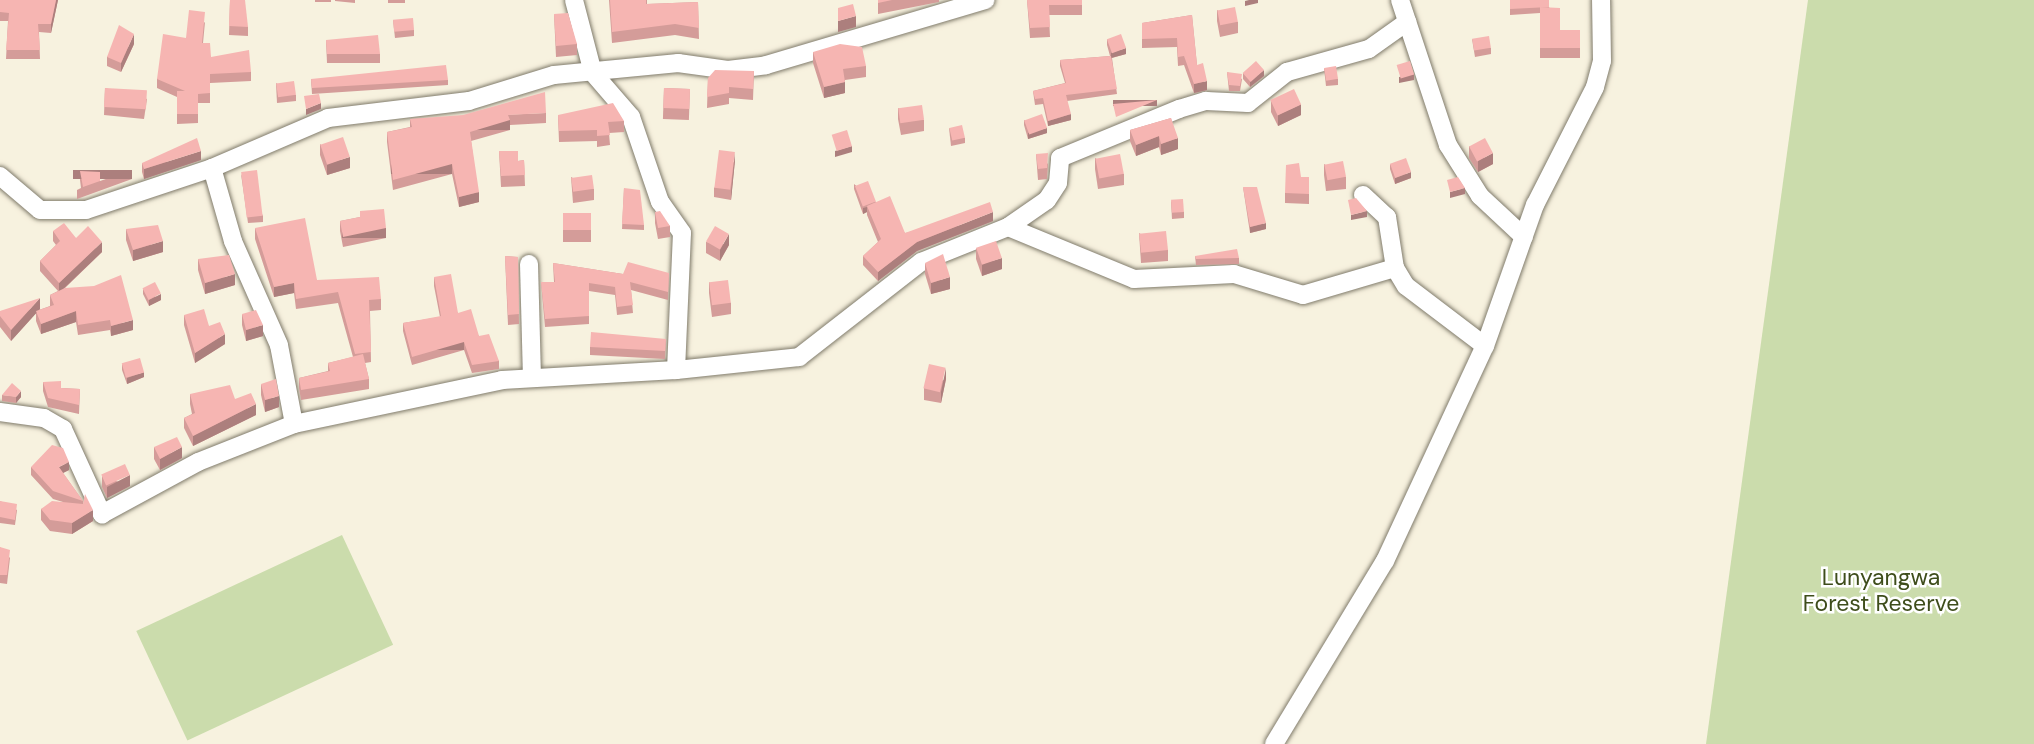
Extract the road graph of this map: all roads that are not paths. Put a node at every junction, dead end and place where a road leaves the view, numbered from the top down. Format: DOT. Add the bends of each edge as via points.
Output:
graph roads {
  1 [pos="574,0"];
  2 [pos="986,0"];
  3 [pos="1400,0"];
  4 [pos="1601,0"];
  5 [pos="1408,22"];
  6 [pos="593,72"];
  7 [pos="212,169"];
  8 [pos="0,176"];
  9 [pos="1363,195"];
  10 [pos="1008,227"];
  11 [pos="1524,237"];
  12 [pos="529,264"];
  13 [pos="1395,268"];
  14 [pos="1485,346"];
  15 [pos="676,370"];
  16 [pos="532,376"];
  17 [pos="0,412"];
  18 [pos="294,424"];
  19 [pos="1274,744"];
  1 -- 6 [label="street"];
  2 -- 6 [label="street" via="766,65 728,69 678,63"];
  3 -- 5 [label="street"];
  4 -- 11 [label="street" via="1602,61 1595,87"];
  5 -- 10 [label="street" via="1369,48 1287,72 1248,103 1206,101 1179,109 1060,159 1053,194"];
  5 -- 11 [label="street" via="1435,116 1462,172"];
  6 -- 7 [label="street" via="554,75 469,101 328,118"];
  6 -- 15 [label="street" via="631,117 660,202 682,233"];
  7 -- 8 [label="street" via="86,210 40,210"];
  7 -- 18 [label="street" via="233,241 279,345"];
  9 -- 13 [label="street" via="1387,218"];
  10 -- 13 [label="street" via="1134,279 1234,274 1303,295"];
  10 -- 15 [label="street" via="920,262 799,358"];
  11 -- 14 [label="street"];
  12 -- 16 [label="street"];
  13 -- 14 [label="street" via="1427,305"];
  14 -- 19 [label="street" via="1384,561"];
  15 -- 16 [label="street"];
  16 -- 18 [label="street"];
  17 -- 18 [label="street" via="44,418 63,429 102,513 198,462"];
}
